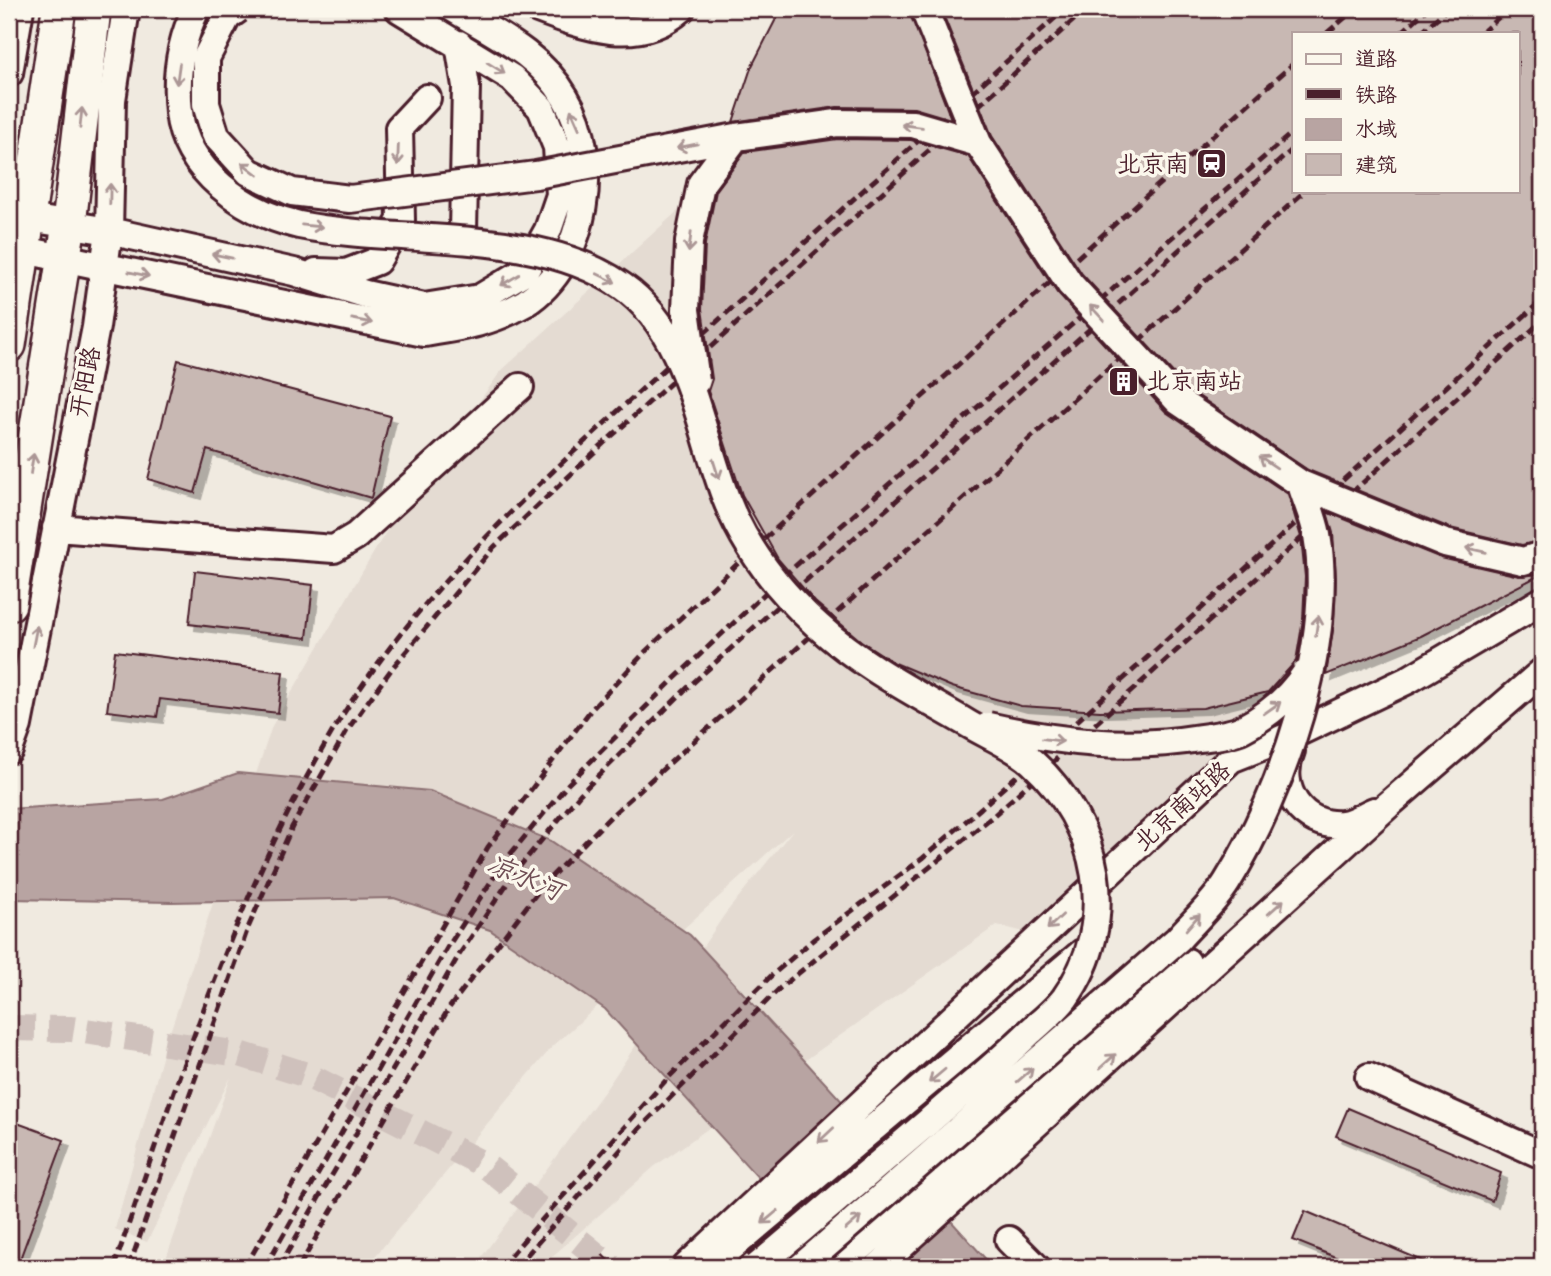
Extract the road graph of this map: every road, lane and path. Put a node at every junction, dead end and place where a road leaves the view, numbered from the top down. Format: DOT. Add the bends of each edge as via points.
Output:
graph roads {
  1 [pos="20,9"];
  2 [pos="59,9"];
  3 [pos="94,9"];
  4 [pos="126,9"];
  5 [pos="197,9"];
  6 [pos="238,9"];
  7 [pos="454,9"];
  8 [pos="538,9"];
  9 [pos="681,9"];
  10 [pos="924,9"];
  11 [pos="409,14"];
  12 [pos="459,44"];
  13 [pos="9,73"];
  14 [pos="427,98"];
  15 [pos="736,137"];
  16 [pos="978,143"];
  17 [pos="29,218"];
  18 [pos="69,224"];
  19 [pos="109,231"];
  20 [pos="463,231"];
  21 [pos="24,250"];
  22 [pos="63,258"];
  23 [pos="104,267"];
  24 [pos="294,272"];
  25 [pos="9,345"];
  26 [pos="520,387"];
  27 [pos="704,432"];
  28 [pos="1301,484"];
  29 [pos="56,528"];
  30 [pos="1542,555"];
  31 [pos="1542,601"];
  32 [pos="9,604"];
  33 [pos="1312,663"];
  34 [pos="1542,671"];
  35 [pos="962,720"];
  36 [pos="1300,732"];
  37 [pos="12,733"];
  38 [pos="1388,805"];
  39 [pos="1082,953"];
  40 [pos="1187,962"];
  41 [pos="1369,1077"];
  42 [pos="1542,1155"];
  43 [pos="1009,1240"];
  44 [pos="724,1244"];
  45 [pos="685,1267"];
  46 [pos="708,1267"];
  47 [pos="757,1267"];
  48 [pos="801,1267"];
  49 [pos="838,1267"];
  50 [pos="878,1267"];
  51 [pos="1036,1267"];
  1 -- 13 [label="street"];
  2 -- 17 [label="main road"];
  18 -- 3 [label="main road, 开阳路, one-way"];
  19 -- 4 [label="street, 开阳路, one-way" via="112,100"];
  5 -- 27 [label="street, one-way, bridge" via="184,34 177,88 181,131 206,174 246,205 297,224 526,249 580,265 623,286 659,323 686,377"];
  15 -- 6 [label="street, one-way, bridge" via="536,175 350,199 292,192 249,172 216,136 206,104 206,58 227,17"];
  23 -- 7 [label="street, one-way" via="424,333 481,324 527,302 559,270 578,226 586,184 583,136 565,96 533,56"];
  8 -- 9 [label="street" via="587,28 629,32 670,18"];
  10 -- 16 [label="street, bridge"];
  11 -- 12 [label="street"];
  12 -- 20 [label="street" via="466,86"];
  12 -- 24 [label="street, one-way" via="522,88 541,108 557,147 560,195 548,230 525,271 480,298 424,307"];
  14 -- 24 [label="street, one-way" via="399,128 401,220 377,261 346,273"];
  16 -- 15 [label="street, one-way, bridge" via="913,124 837,123"];
  15 -- 27 [label="street, one-way, bridge" via="701,184 689,242 686,310"];
  28 -- 16 [label="street, one-way, bridge" via="1178,401 1070,284"];
  17 -- 18 [label="street"];
  17 -- 21 [label="main road"];
  18 -- 19 [label="street"];
  18 -- 22 [label="main road, 开阳路"];
  19 -- 23 [label="street, 开阳路"];
  24 -- 19 [label="street, one-way"];
  21 -- 22 [label="street"];
  21 -- 25 [label="main road"];
  22 -- 23 [label="street"];
  32 -- 22 [label="main road, 开阳路, one-way"];
  23 -- 29 [label="street, 开阳路"];
  26 -- 29 [label="street" via="356,536 334,549"];
  27 -- 35 [label="street, one-way, bridge" via="729,506 765,571 819,628"];
  30 -- 28 [label="street, one-way, bridge" via="1523,561 1445,543"];
  33 -- 28 [label="street, one-way, bridge" via="1321,604 1317,535"];
  37 -- 29 [label="street, 开阳路, one-way"];
  31 -- 36 [label="street, 北京南站路" via="1408,680"];
  35 -- 33 [label="street, one-way, bridge" via="1073,743 1167,743 1240,731 1291,695"];
  48 -- 33 [label="street, one-way, bridge" via="1178,939 1226,884 1261,821 1298,720"];
  34 -- 38 [label="street"];
  35 -- 47 [label="street, bridge" via="1028,758 1066,798 1091,848 1099,891 1090,953 1064,1000 1007,1054"];
  36 -- 38 [label="street" via="1287,760 1287,780 1292,799 1306,816 1346,824"];
  36 -- 44 [label="street, 北京南站路, one-way" via="1231,759 876,1089"];
  50 -- 38 [label="street, one-way"];
  39 -- 44 [label="street, one-way" via="897,1110"];
  40 -- 49 [label="street"];
  41 -- 42 [label="street"];
  43 -- 51 [label="street"];
  44 -- 45 [label="street"];
  44 -- 46 [label="street"];
}
